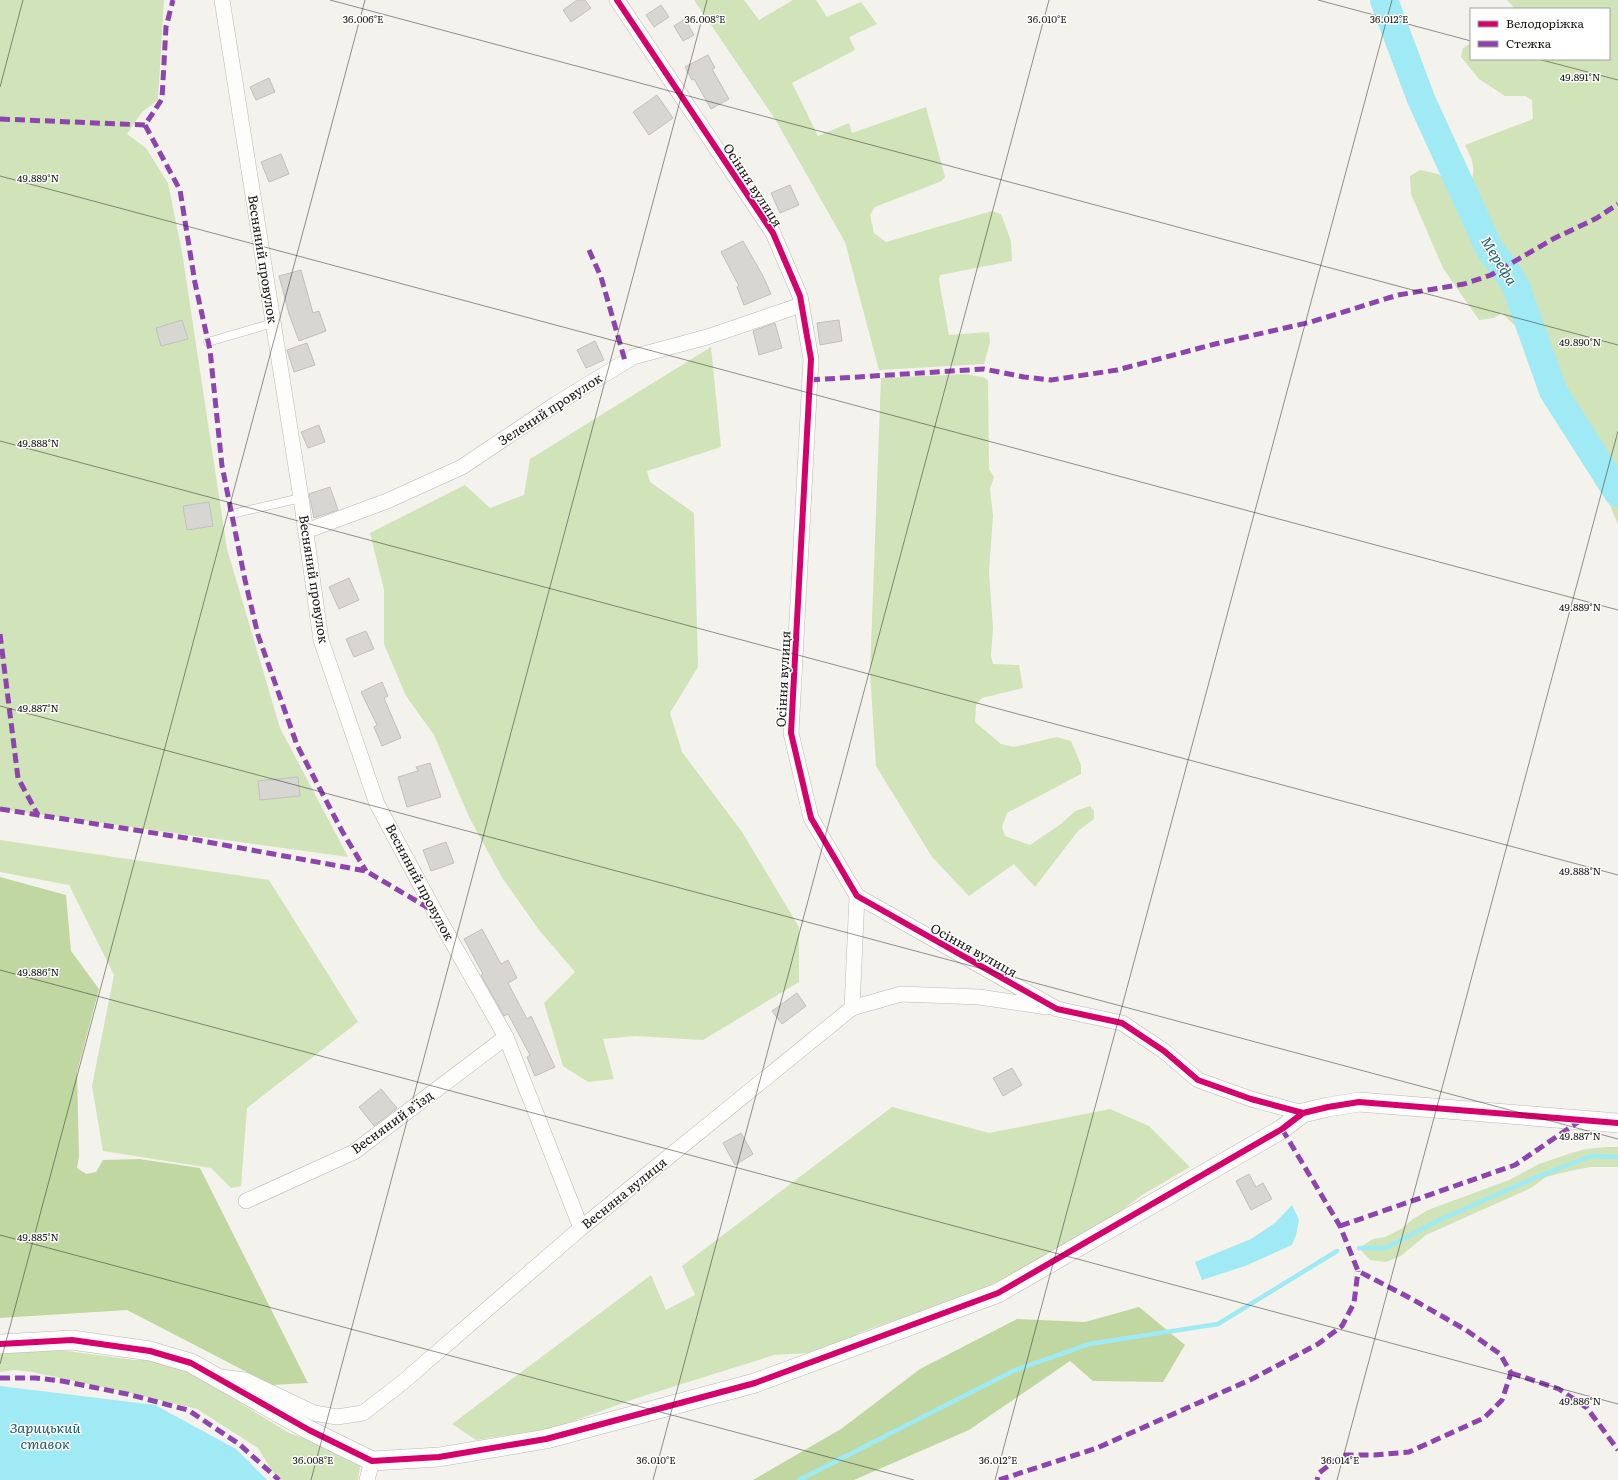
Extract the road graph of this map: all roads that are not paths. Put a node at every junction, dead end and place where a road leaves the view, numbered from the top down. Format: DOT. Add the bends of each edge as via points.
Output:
graph roads {
  1 [pos="222,0"];
  2 [pos="617,0"];
  3 [pos="801,305"];
  4 [pos="273,323"];
  5 [pos="208,342"];
  6 [pos="301,498"];
  7 [pos="232,514"];
  8 [pos="306,531"];
  9 [pos="857,896"];
  10 [pos="852,1008"];
  11 [pos="1057,1009"];
  12 [pos="506,1037"];
  13 [pos="1303,1113"];
  14 [pos="1618,1123"];
  15 [pos="246,1201"];
  16 [pos="581,1228"];
  17 [pos="0,1344"];
  18 [pos="211,1375"];
  19 [pos="372,1461"];
  20 [pos="367,1480"];
  1 -- 4 [label="street, Весняний провулок"];
  2 -- 3 [label="street, Осіння вулиця" via="773,233 800,296"];
  3 -- 8 [label="street, Зелений провулок" via="707,337 633,357 556,404 462,467 388,501"];
  3 -- 9 [label="street, Осіння вулиця" via="811,359 791,733 811,818"];
  4 -- 5 [label="lane"];
  4 -- 6 [label="street, Весняний провулок"];
  6 -- 7 [label="lane"];
  6 -- 8 [label="street, Весняний провулок"];
  8 -- 12 [label="street, Весняний провулок" via="321,640 377,804"];
  9 -- 10 [label="street"];
  9 -- 11 [label="street, Осіння вулиця"];
  10 -- 11 [label="street, Весняна вулиця" via="900,994 979,997"];
  10 -- 16 [label="street, Весняна вулиця"];
  11 -- 13 [label="street, Осіння вулиця" via="1122,1022 1164,1051 1198,1080 1251,1099"];
  12 -- 15 [label="street, Весняний в’їзд" via="354,1152"];
  12 -- 16 [label="street, Весняний провулок"];
  13 -- 14 [label="street" via="1359,1102"];
  13 -- 19 [label="street" via="1282,1129 991,1296 755,1383 546,1439 439,1457"];
  16 -- 18 [label="street, Весняна вулиця" via="403,1382 363,1413 337,1417 314,1413 245,1380"];
  17 -- 18 [label="street" via="72,1340 150,1351 191,1363"];
  18 -- 19 [label="street" via="309,1430"];
  19 -- 20 [label="street"];
}
